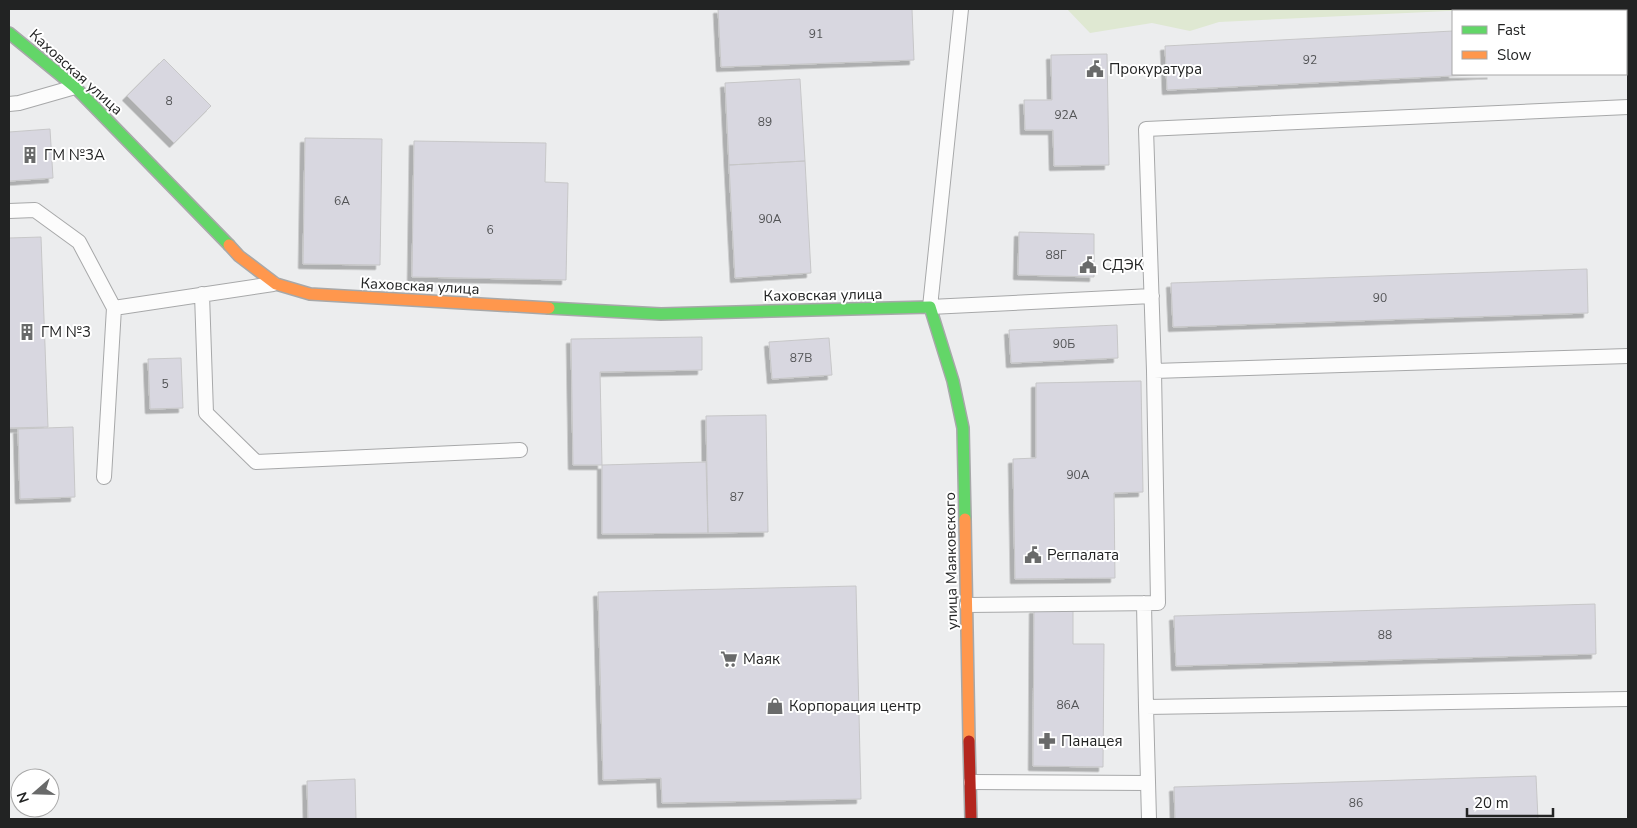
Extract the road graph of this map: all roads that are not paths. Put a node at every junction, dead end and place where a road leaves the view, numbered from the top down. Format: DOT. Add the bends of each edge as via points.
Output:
graph roads {
  1 [pos="961,9"];
  2 [pos="9,33"];
  3 [pos="75,87"];
  4 [pos="9,104"];
  5 [pos="1628,107"];
  6 [pos="9,211"];
  7 [pos="276,284"];
  8 [pos="202,294"];
  9 [pos="1152,296"];
  10 [pos="930,307"];
  11 [pos="114,308"];
  12 [pos="1628,356"];
  13 [pos="1154,371"];
  14 [pos="520,450"];
  15 [pos="104,477"];
  16 [pos="1144,603"];
  17 [pos="967,605"];
  18 [pos="1628,699"];
  19 [pos="1146,707"];
  20 [pos="971,782"];
  21 [pos="1148,783"];
  22 [pos="971,819"];
  23 [pos="1149,819"];
  1 -- 10 [label="lane"];
  2 -- 3 [label="street, Каховская улица"];
  3 -- 4 [label="lane"];
  3 -- 7 [label="street, Каховская улица" via="239,256"];
  5 -- 9 [label="lane" via="1146,129"];
  6 -- 11 [label="lane" via="35,210 79,242"];
  7 -- 8 [label="lane"];
  7 -- 10 [label="street, Каховская улица" via="310,294 661,314"];
  8 -- 11 [label="lane"];
  8 -- 14 [label="lane" via="206,414 256,462"];
  9 -- 10 [label="lane"];
  9 -- 13 [label="lane"];
  10 -- 17 [label="street, улица Маяковского" via="953,380 963,428"];
  11 -- 15 [label="lane"];
  12 -- 13 [label="lane"];
  13 -- 16 [label="lane" via="1158,603"];
  16 -- 17 [label="lane"];
  16 -- 19 [label="lane"];
  17 -- 20 [label="street, улица Маяковского"];
  18 -- 19 [label="lane"];
  19 -- 21 [label="lane"];
  20 -- 21 [label="lane"];
  20 -- 22 [label="street, улица Маяковского"];
  21 -- 23 [label="lane"];
}
